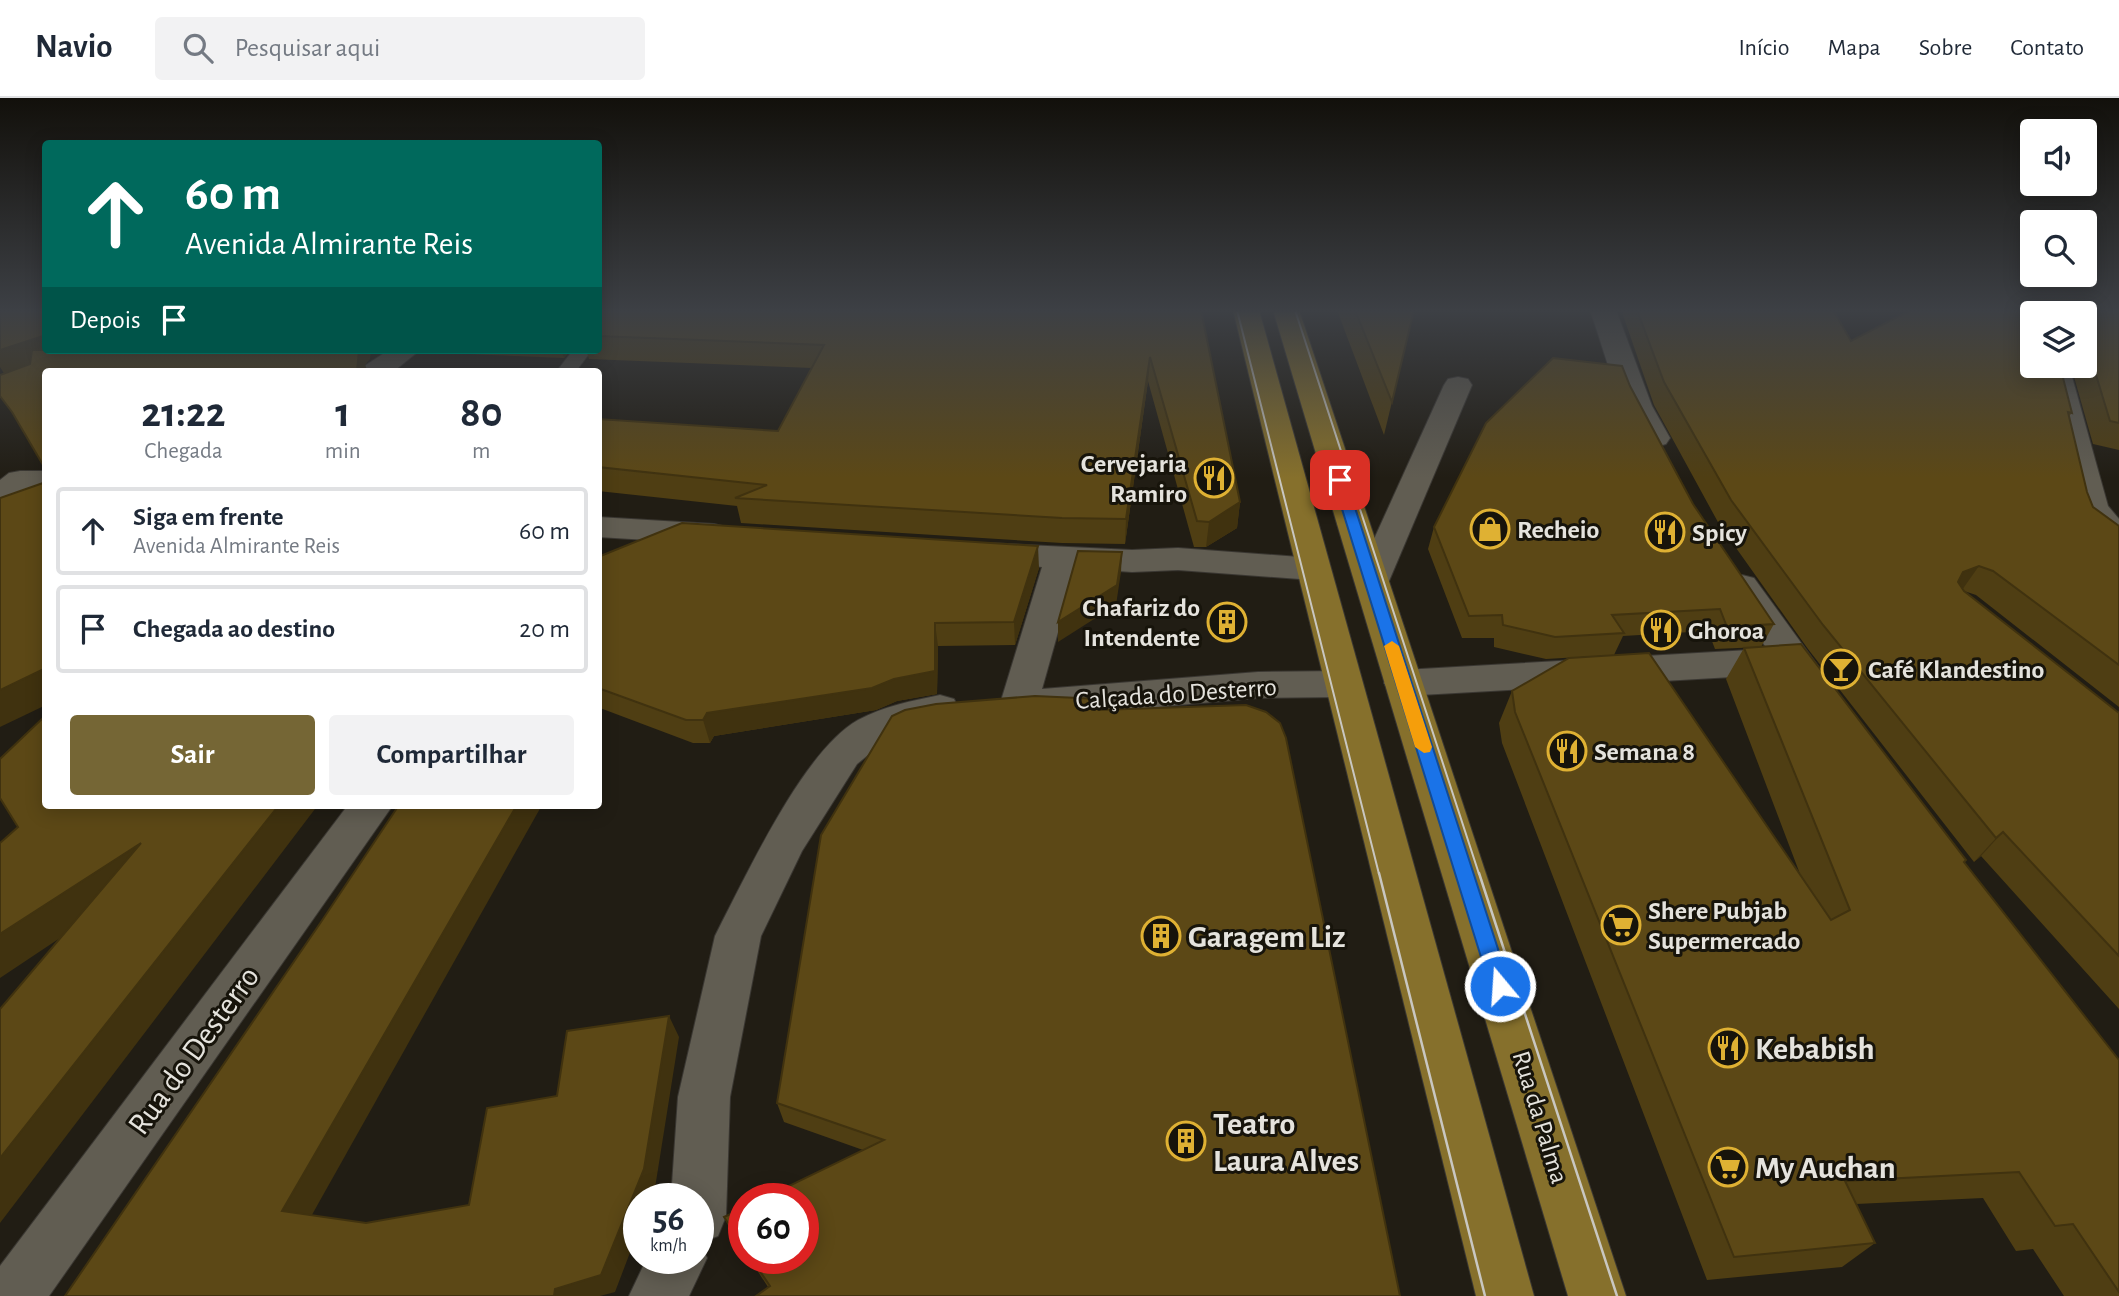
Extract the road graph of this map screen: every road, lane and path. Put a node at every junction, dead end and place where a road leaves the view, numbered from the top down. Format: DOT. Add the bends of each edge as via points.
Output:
graph roads {
  1 [pos="1260,366"];
  2 [pos="1304,366"];
  3 [pos="1623,366"];
  4 [pos="2058,378"];
  5 [pos="1458,385"];
  6 [pos="1670,466"];
  7 [pos="602,527"];
  8 [pos="748,537"];
  9 [pos="2119,540"];
  10 [pos="953,550"];
  11 [pos="1062,558"];
  12 [pos="1723,558"];
  13 [pos="1313,569"];
  14 [pos="1372,581"];
  15 [pos="1793,660"];
  16 [pos="1404,683"];
  17 [pos="1344,684"];
  18 [pos="1019,705"];
  19 [pos="1835,716"];
  20 [pos="369,809"];
  21 [pos="700,1183"];
  22 [pos="670,1274"];
  23 [pos="14,1296"];
  24 [pos="658,1296"];
  25 [pos="1505,1296"];
  26 [pos="1597,1296"];
  1 -- 13 [label="main road"];
  2 -- 14 [label="main road, Rua da Palma"];
  3 -- 6 [label="street" via="1638,406"];
  4 -- 9 [label="street" via="2092,508"];
  5 -- 14 [label="street"];
  7 -- 8 [label="street"];
  10 -- 11 [label="street"];
  11 -- 13 [label="street" via="1178,559"];
  11 -- 18 [label="street"];
  12 -- 15 [label="street"];
  13 -- 17 [label="main road"];
  14 -- 16 [label="main road, Rua da Palma"];
  15 -- 16 [label="street"];
  15 -- 19 [label="street"];
  16 -- 17 [label="main road"];
  16 -- 26 [label="main road, Rua da Palma"];
  17 -- 18 [label="street, Calçada do Desterro" via="1258,685"];
  17 -- 25 [label="main road"];
  18 -- 21 [label="street, Calçada do Desterro" via="938,710 898,718 871,731 843,753 785,842 738,936 704,1097"];
  20 -- 23 [label="street, Rua do Desterro"];
  22 -- 24 [label="street"];
}
